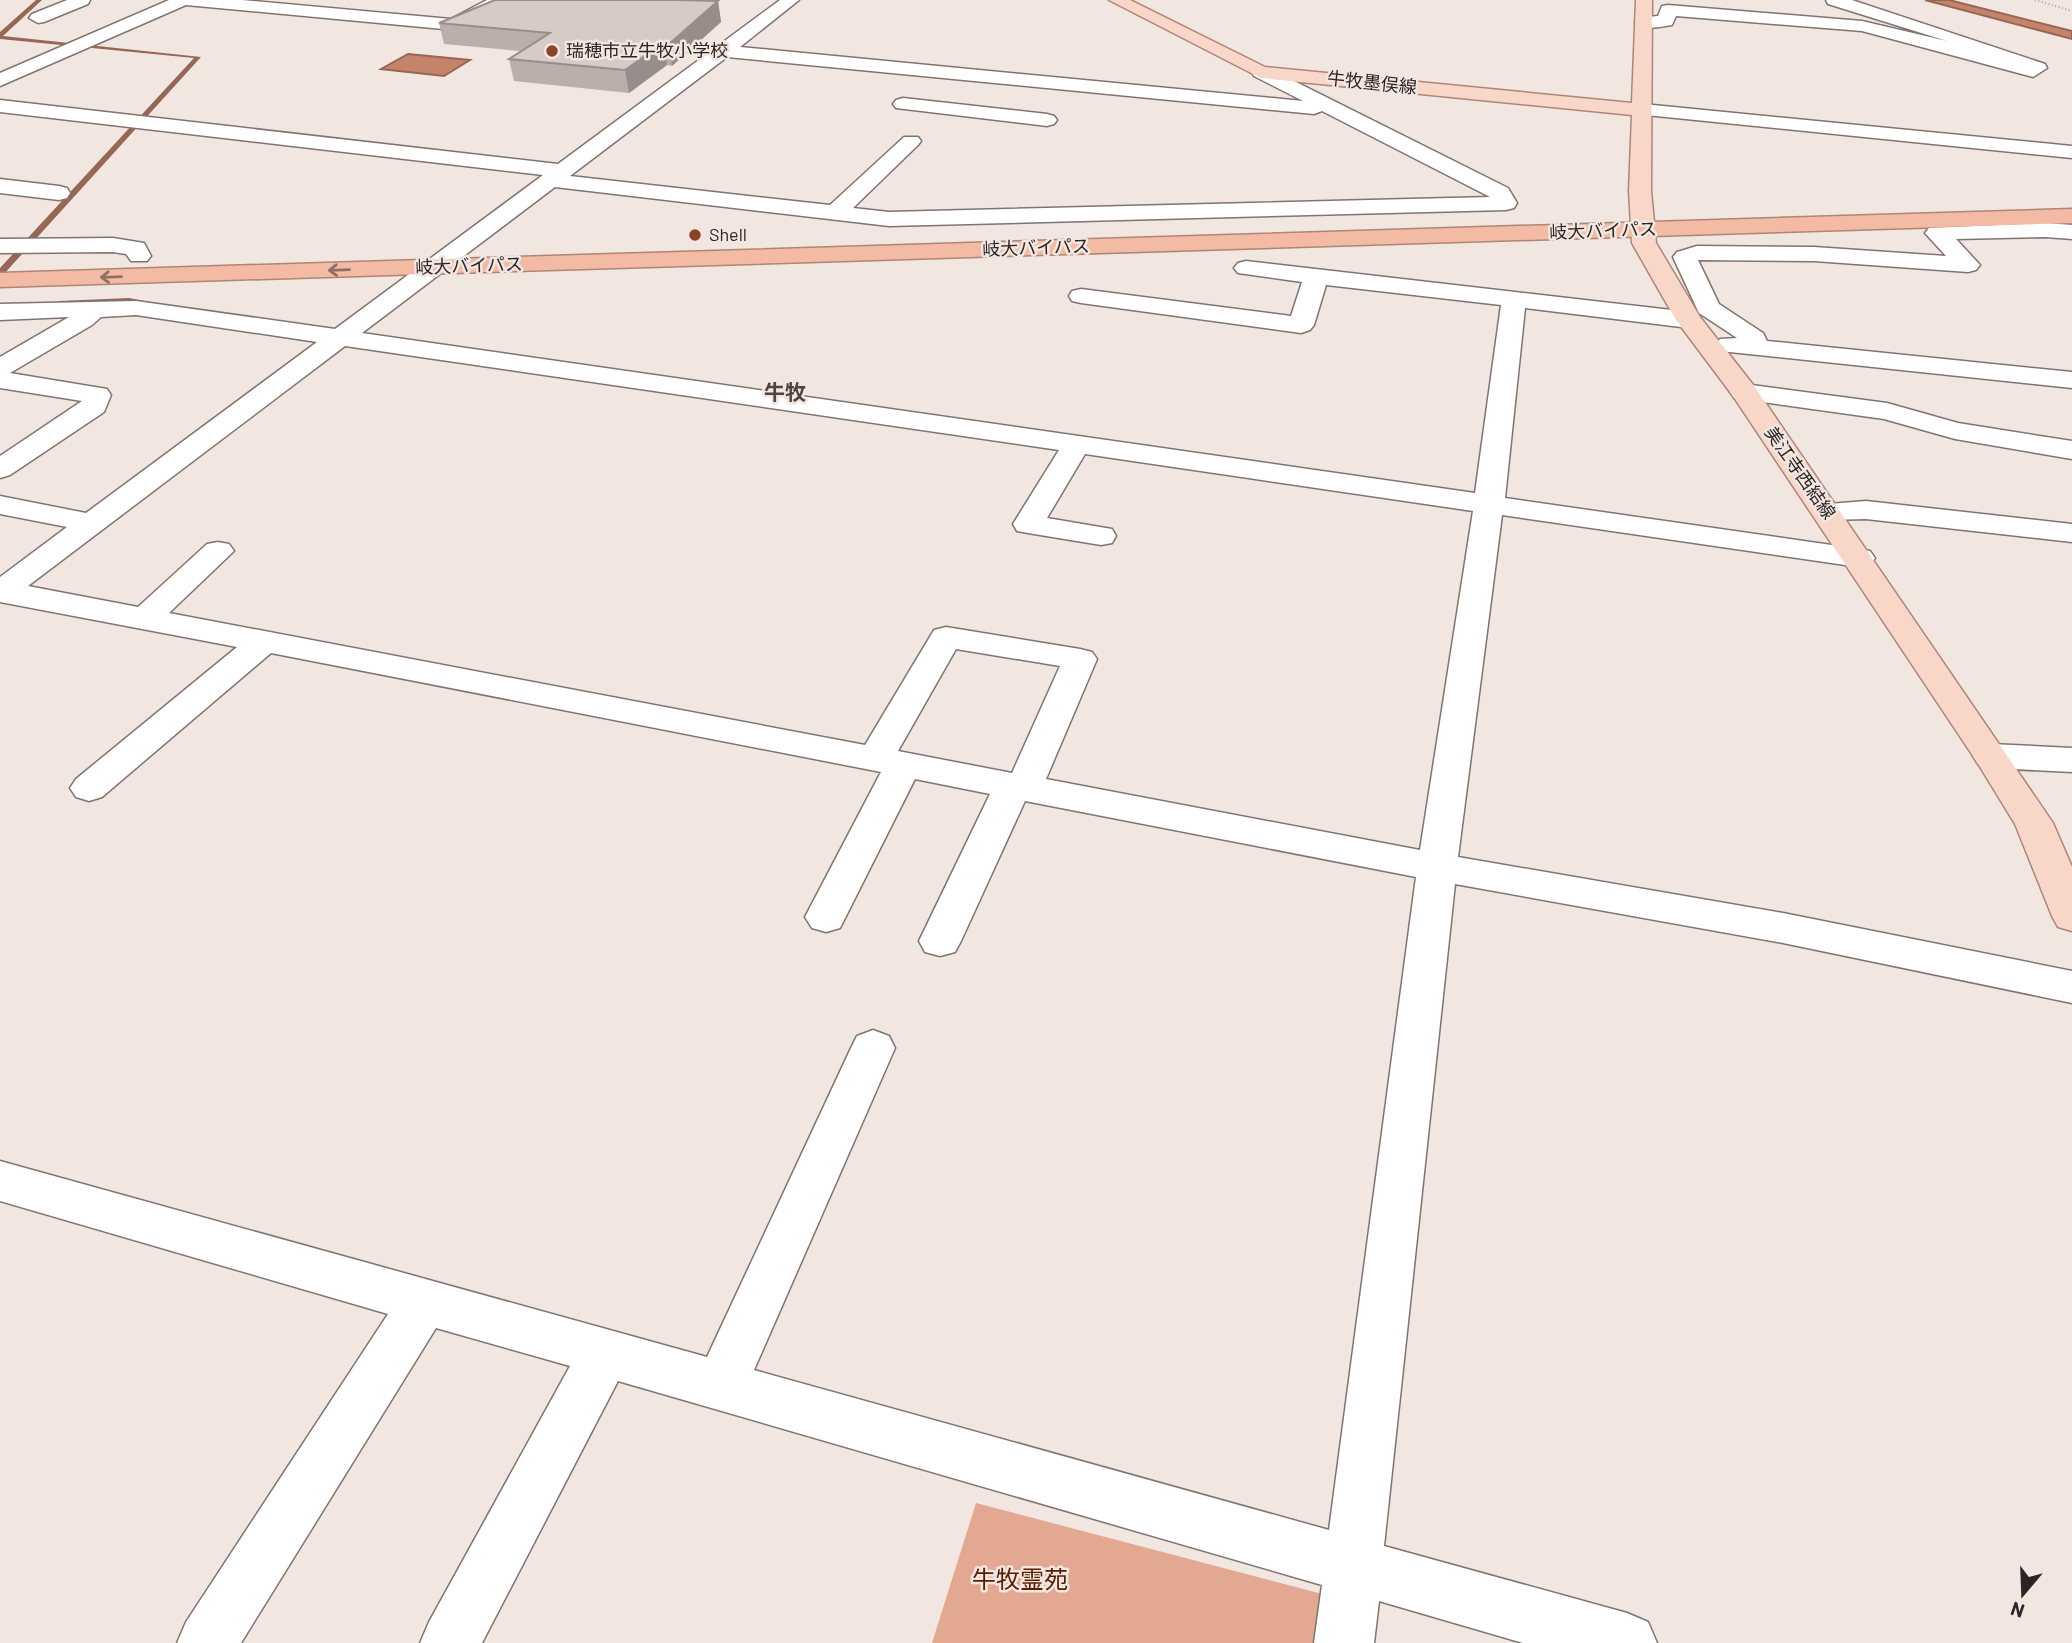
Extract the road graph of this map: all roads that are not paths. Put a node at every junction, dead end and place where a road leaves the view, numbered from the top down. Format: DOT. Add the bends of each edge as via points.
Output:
graph roads {
  1 [pos="82,0"];
  2 [pos="186,0"];
  3 [pos="499,0"];
  4 [pos="791,0"];
  5 [pos="1117,0"];
  6 [pos="1833,0"];
  7 [pos="1644,11"];
  8 [pos="37,18"];
  9 [pos="724,51"];
  10 [pos="1261,72"];
  11 [pos="983,76"];
  12 [pos="0,80"];
  13 [pos="903,104"];
  14 [pos="0,106"];
  15 [pos="1331,108"];
  16 [pos="951,109"];
  17 [pos="1643,110"];
  18 [pos="1047,120"];
  19 [pos="913,144"];
  20 [pos="2072,152"];
  21 [pos="556,175"];
  22 [pos="0,186"];
  23 [pos="59,194"];
  24 [pos="2072,202"];
  25 [pos="834,214"];
  26 [pos="2072,216"];
  27 [pos="1643,221"];
  28 [pos="2072,232"];
  29 [pos="1937,233"];
  30 [pos="0,246"];
  31 [pos="458,250"];
  32 [pos="1814,254"];
  33 [pos="139,256"];
  34 [pos="0,261"];
  35 [pos="435,267"];
  36 [pos="1246,268"];
  37 [pos="1316,276"];
  38 [pos="0,280"];
  39 [pos="1081,296"];
  40 [pos="1514,298"];
  41 [pos="96,308"];
  42 [pos="0,312"];
  43 [pos="1689,320"];
  44 [pos="340,338"];
  45 [pos="1709,343"];
  46 [pos="1754,347"];
  47 [pos="0,368"];
  48 [pos="0,380"];
  49 [pos="2072,380"];
  50 [pos="1744,392"];
  51 [pos="1077,444"];
  52 [pos="2072,450"];
  53 [pos="0,468"];
  54 [pos="1489,503"];
  55 [pos="0,505"];
  56 [pos="1827,511"];
  57 [pos="91,523"];
  58 [pos="2072,533"];
  59 [pos="1101,536"];
  60 [pos="218,551"];
  61 [pos="1858,558"];
  62 [pos="1,591"];
  63 [pos="145,618"];
  64 [pos="265,641"];
  65 [pos="1991,755"];
  66 [pos="2072,760"];
  67 [pos="890,761"];
  68 [pos="1019,786"];
  69 [pos="89,788"];
  70 [pos="1437,867"];
  71 [pos="2072,916"];
  72 [pos="826,917"];
  73 [pos="940,941"];
  74 [pos="2072,987"];
  75 [pos="873,1048"];
  76 [pos="0,1181"];
  77 [pos="424,1302"];
  78 [pos="605,1353"];
  79 [pos="721,1386"];
  80 [pos="1354,1567"];
  81 [pos="207,1643"];
  82 [pos="450,1643"];
  83 [pos="1344,1643"];
  84 [pos="1627,1643"];
  1 -- 8 [label="street"];
  2 -- 3 [label="street" via="454,25"];
  2 -- 12 [label="street"];
  4 -- 9 [label="street"];
  5 -- 10 [label="main road, 牛牧墨俣線"];
  6 -- 7 [label="street" via="2038,68 2033,71 1862,26 1668,10 1666,21"];
  7 -- 17 [label="main road, 美江寺西結線"];
  9 -- 11 [label="street"];
  9 -- 21 [label="street"];
  10 -- 15 [label="street"];
  10 -- 17 [label="main road, 牛牧墨俣線"];
  11 -- 15 [label="street"];
  11 -- 16 [label="street"];
  13 -- 16 [label="street"];
  14 -- 21 [label="street"];
  15 -- 25 [label="street" via="1500,193 1506,202 889,219"];
  16 -- 18 [label="street"];
  17 -- 20 [label="street"];
  17 -- 27 [label="main road, 美江寺西結線"];
  19 -- 25 [label="street"];
  21 -- 25 [label="street"];
  21 -- 31 [label="street"];
  22 -- 23 [label="street"];
  24 -- 27 [label="highway, 岐大バイパス"];
  26 -- 27 [label="highway, 岐大バイパス"];
  27 -- 31 [label="highway, 岐大バイパス"];
  27 -- 35 [label="highway, 岐大バイパス"];
  27 -- 43 [label="main road, 美江寺西結線" via="1644,243"];
  28 -- 29 [label="street"];
  29 -- 32 [label="street" via="1800,238"];
  29 -- 32 [label="street" via="1968,265"];
  30 -- 33 [label="street" via="113,245 136,248"];
  31 -- 33 [label="highway, 岐大バイパス"];
  31 -- 35 [label="street"];
  32 -- 46 [label="street" via="1729,252 1685,257 1708,308 1754,338"];
  33 -- 34 [label="highway, 岐大バイパス"];
  35 -- 38 [label="highway, 岐大バイパス, one-way"];
  35 -- 44 [label="street"];
  36 -- 37 [label="street"];
  37 -- 39 [label="street" via="1301,325"];
  37 -- 40 [label="street"];
  40 -- 43 [label="street"];
  40 -- 54 [label="street"];
  41 -- 42 [label="street"];
  41 -- 44 [label="street" via="136,308"];
  41 -- 47 [label="street"];
  43 -- 45 [label="main road, 美江寺西結線"];
  44 -- 51 [label="street"];
  44 -- 57 [label="street"];
  45 -- 46 [label="street"];
  45 -- 50 [label="main road, 美江寺西結線"];
  46 -- 49 [label="street"];
  48 -- 53 [label="street" via="97,395 94,406"];
  50 -- 52 [label="street" via="1887,411 1955,431"];
  50 -- 56 [label="main road, 美江寺西結線"];
  51 -- 54 [label="street"];
  51 -- 59 [label="street" via="1028,524"];
  54 -- 61 [label="street"];
  54 -- 70 [label="street"];
  55 -- 57 [label="street"];
  56 -- 58 [label="street" via="1866,510"];
  56 -- 61 [label="main road, 美江寺西結線"];
  57 -- 62 [label="street"];
  60 -- 63 [label="street"];
  61 -- 65 [label="main road, 美江寺西結線"];
  62 -- 63 [label="street"];
  63 -- 64 [label="street"];
  64 -- 67 [label="street"];
  64 -- 69 [label="street"];
  65 -- 66 [label="street"];
  65 -- 71 [label="main road, 美江寺西結線" via="2034,823"];
  67 -- 68 [label="street"];
  67 -- 68 [label="street" via="946,636 1080,659"];
  67 -- 72 [label="street"];
  68 -- 70 [label="street"];
  68 -- 73 [label="street"];
  70 -- 74 [label="street" via="1783,928"];
  70 -- 80 [label="street"];
  75 -- 79 [label="street"];
  76 -- 77 [label="street"];
  77 -- 78 [label="street"];
  77 -- 81 [label="street"];
  78 -- 79 [label="street"];
  78 -- 82 [label="street"];
  79 -- 80 [label="street"];
  80 -- 83 [label="street"];
  80 -- 84 [label="street"];
}
